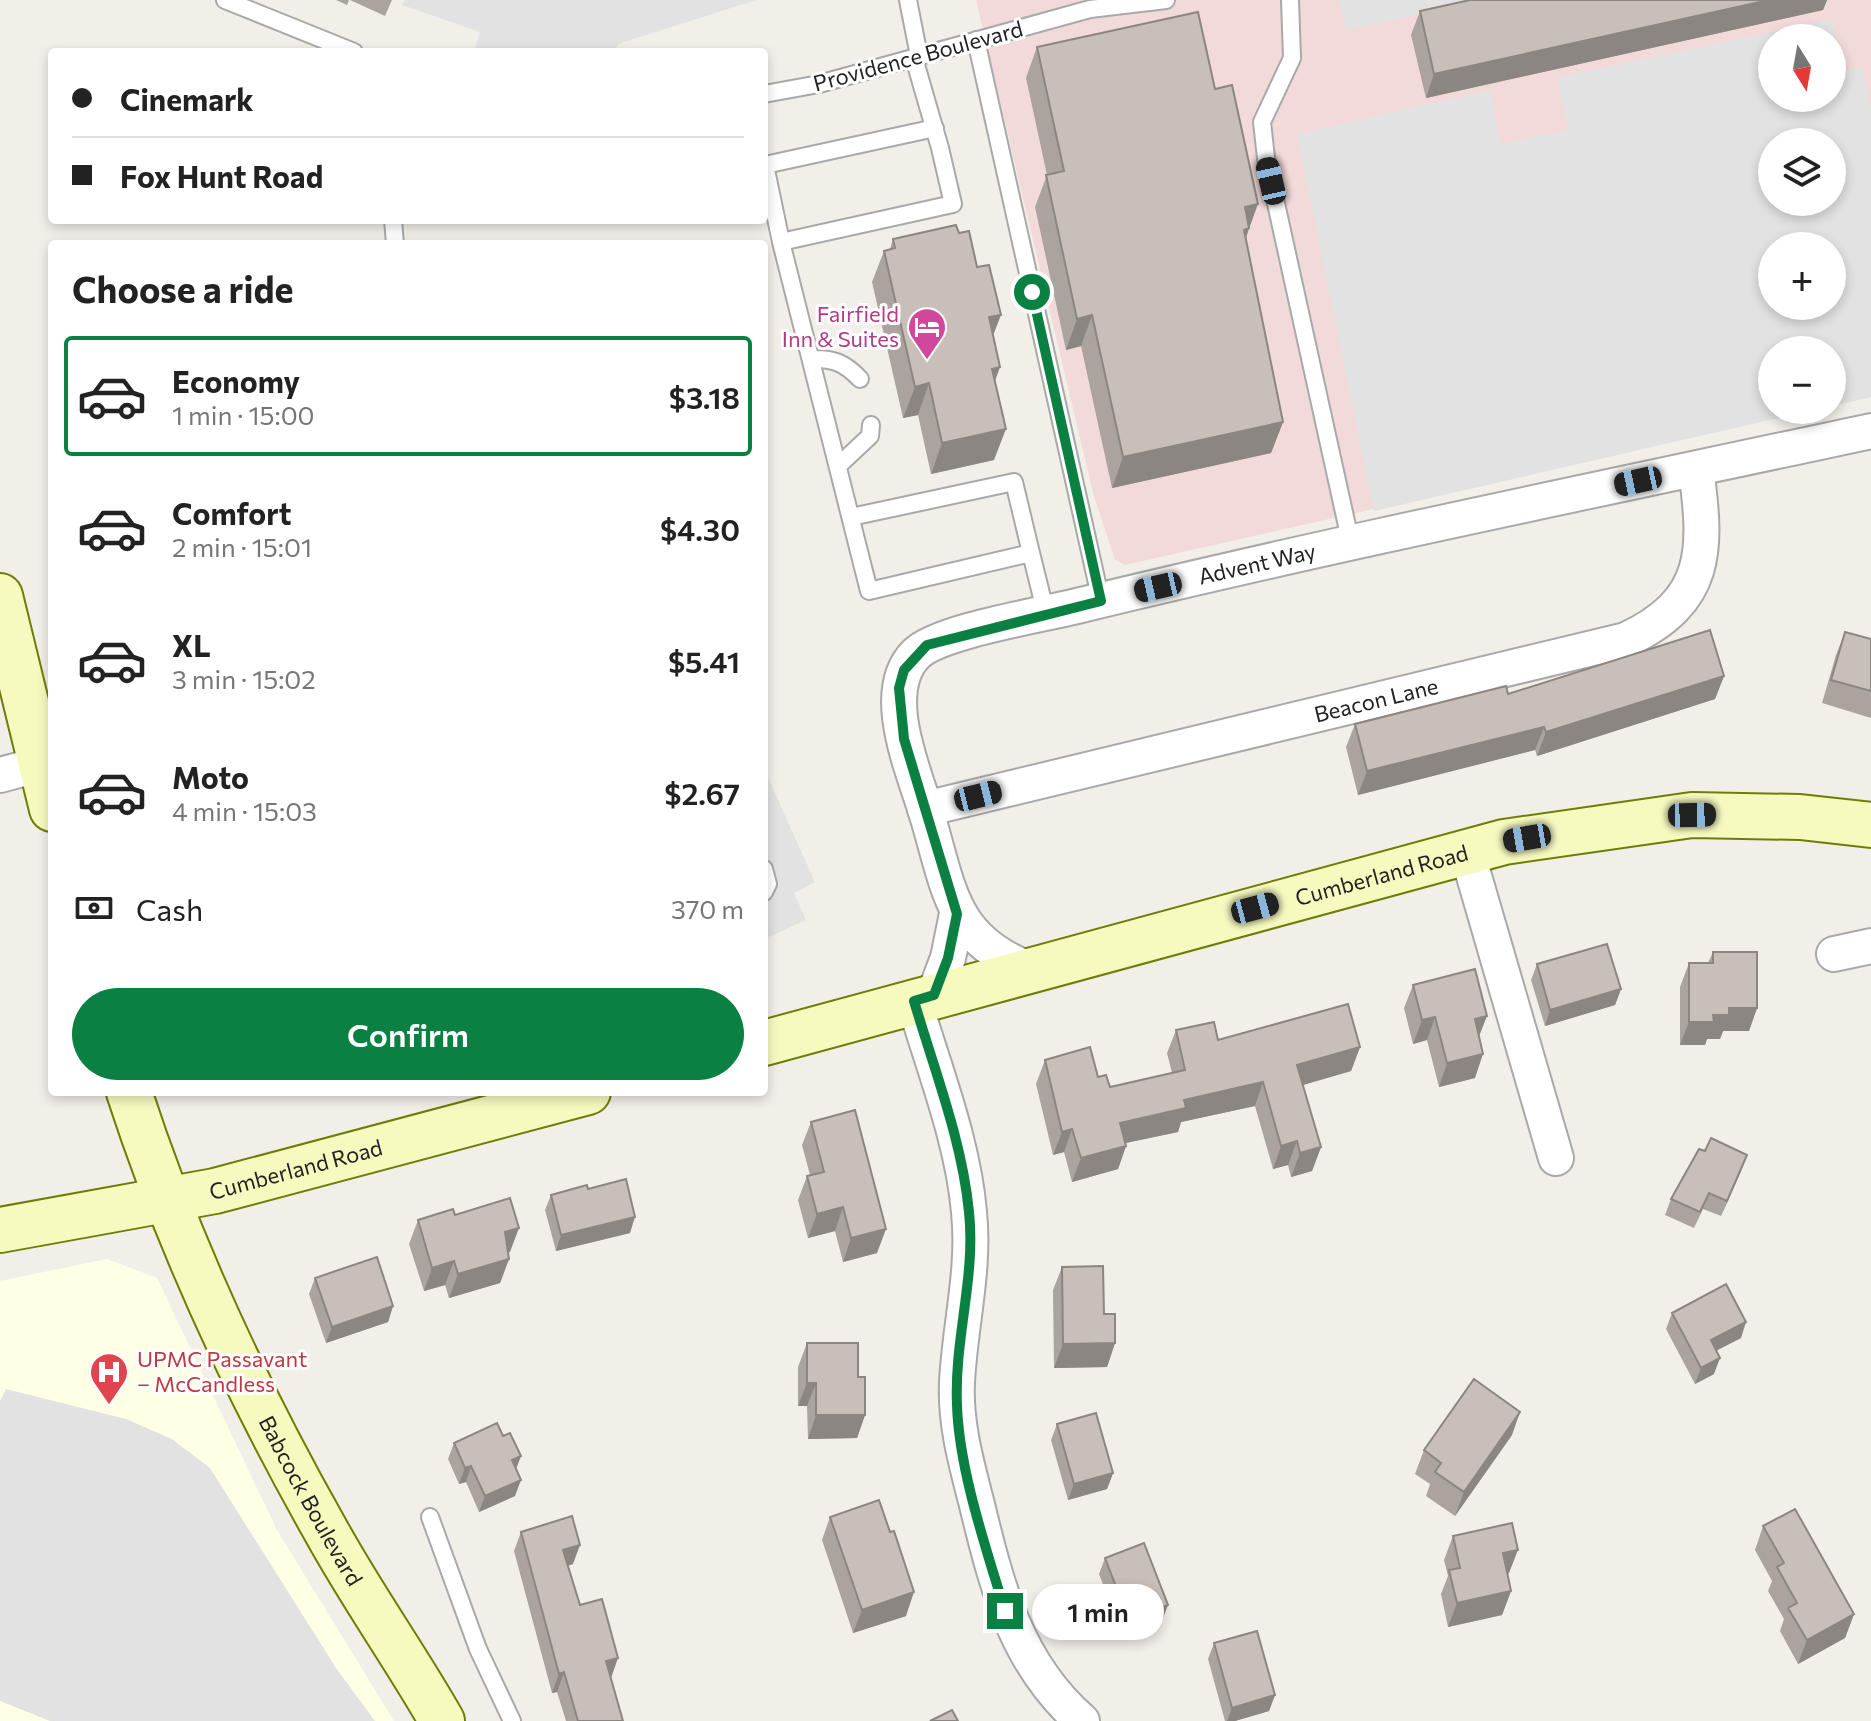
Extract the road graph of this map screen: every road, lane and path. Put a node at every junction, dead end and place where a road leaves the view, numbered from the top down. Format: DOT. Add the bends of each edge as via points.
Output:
graph roads {
  1 [pos="225,0"];
  2 [pos="908,0"];
  3 [pos="1166,0"];
  4 [pos="1290,0"];
  5 [pos="976,40"];
  6 [pos="344,48"];
  7 [pos="916,57"];
  8 [pos="768,93"];
  9 [pos="935,128"];
  10 [pos="768,164"];
  11 [pos="768,179"];
  12 [pos="781,242"];
  13 [pos="811,359"];
  14 [pos="860,379"];
  15 [pos="871,425"];
  16 [pos="1871,431"];
  17 [pos="838,466"];
  18 [pos="1696,469"];
  19 [pos="851,517"];
  20 [pos="1351,544"];
  21 [pos="1031,553"];
  22 [pos="0,596"];
  23 [pos="1101,601"];
  24 [pos="1046,614"];
  25 [pos="20,770"];
  26 [pos="48,804"];
  27 [pos="925,809"];
  28 [pos="1871,825"];
  29 [pos="1467,852"];
  30 [pos="957,914"];
  31 [pos="1871,946"];
  32 [pos="1834,954"];
  33 [pos="1029,969"];
  34 [pos="924,998"];
  35 [pos="768,1042"];
  36 [pos="130,1096"];
  37 [pos="574,1096"];
  38 [pos="1556,1158"];
  39 [pos="166,1199"];
  40 [pos="0,1230"];
  41 [pos="430,1517"];
  42 [pos="442,1721"];
  43 [pos="512,1721"];
  44 [pos="1082,1721"];
  1 -- 6 [label="lane"];
  2 -- 7 [label="lane"];
  3 -- 5 [label="lane, Providence Boulevard" via="1090,9"];
  4 -- 20 [label="lane" via="1292,58 1262,122 1266,158"];
  5 -- 7 [label="lane, Providence Boulevard"];
  5 -- 23 [label="lane"];
  7 -- 8 [label="lane, Providence Boulevard"];
  7 -- 9 [label="lane"];
  9 -- 10 [label="lane"];
  9 -- 12 [label="lane" via="953,204"];
  11 -- 12 [label="lane"];
  12 -- 13 [label="lane"];
  13 -- 14 [label="lane" via="830,358"];
  13 -- 17 [label="lane"];
  15 -- 17 [label="lane" via="870,436"];
  16 -- 18 [label="street, Advent Way"];
  17 -- 19 [label="lane"];
  18 -- 20 [label="street, Advent Way"];
  18 -- 27 [label="street, Beacon Lane" via="1704,533 1697,575 1669,613 1626,640"];
  19 -- 21 [label="lane" via="1014,482"];
  19 -- 21 [label="lane" via="869,591"];
  20 -- 23 [label="street, Advent Way"];
  21 -- 24 [label="lane"];
  22 -- 25 [label="main road"];
  23 -- 24 [label="street, Advent Way"];
  24 -- 27 [label="street, Advent Way" via="927,645 904,670 899,688 904,739"];
  25 -- 26 [label="main road"];
  27 -- 30 [label="street, Advent Way"];
  28 -- 29 [label="main road, Cumberland Road" via="1800,817 1692,815 1573,830"];
  29 -- 33 [label="main road, Cumberland Road"];
  29 -- 38 [label="street"];
  30 -- 33 [label="street, Advent Way" via="990,951"];
  30 -- 34 [label="street, Advent Way" via="948,958"];
  31 -- 32 [label="street"];
  33 -- 34 [label="main road, Cumberland Road"];
  34 -- 35 [label="main road, Cumberland Road"];
  34 -- 44 [label="street" via="969,1208 971,1279 957,1381 960,1437 1005,1611 1039,1673"];
  36 -- 39 [label="main road, Babcock Boulevard"];
  37 -- 39 [label="main road, Cumberland Road" via="215,1191"];
  39 -- 40 [label="main road, Cumberland Road"];
  39 -- 42 [label="main road, Babcock Boulevard" via="289,1466"];
  41 -- 43 [label="lane" via="478,1649"];
}
